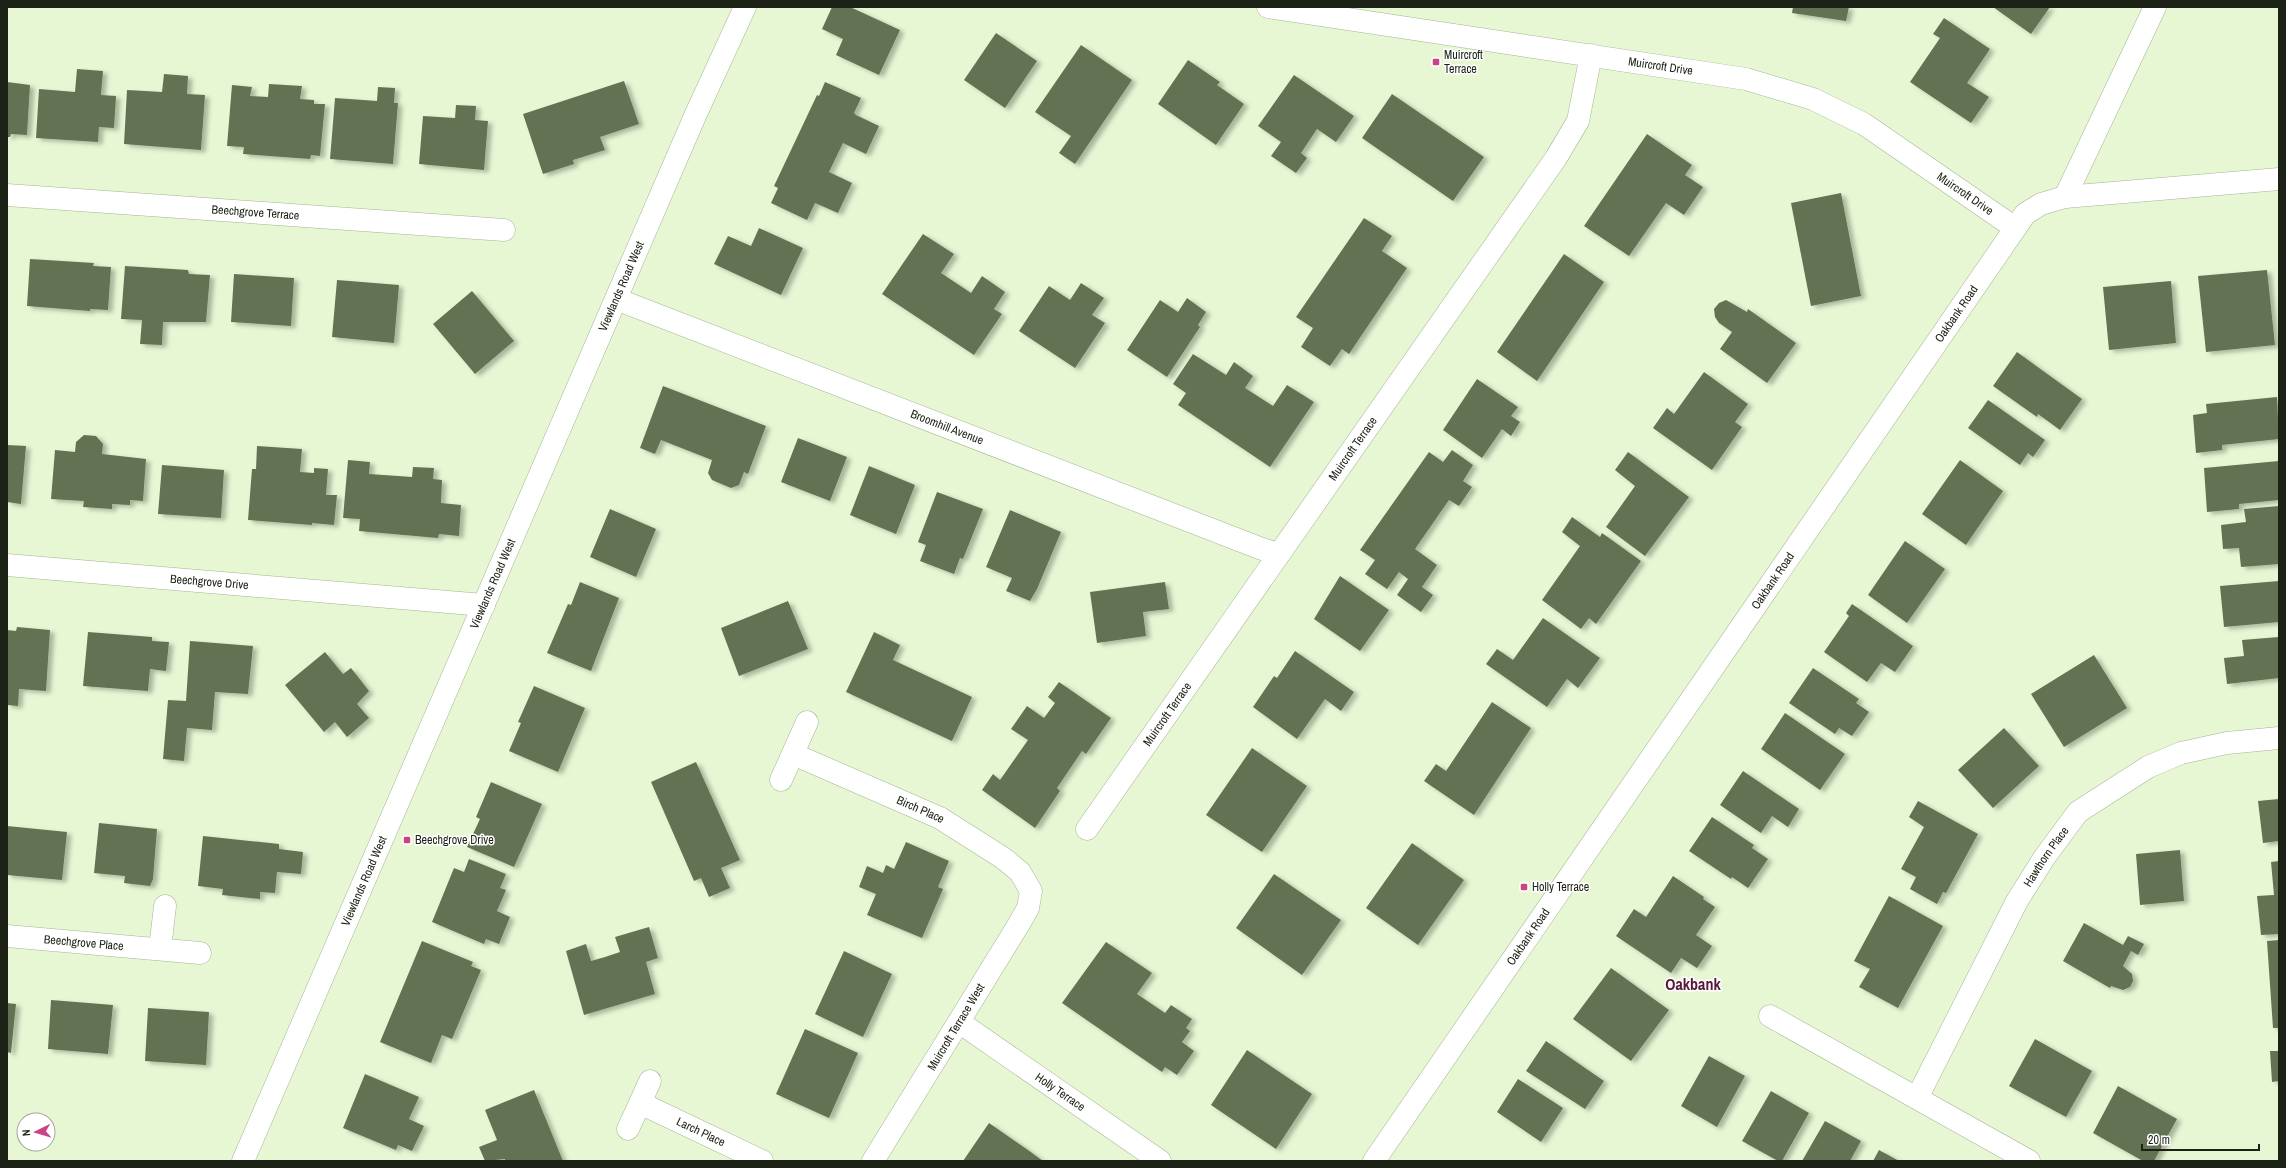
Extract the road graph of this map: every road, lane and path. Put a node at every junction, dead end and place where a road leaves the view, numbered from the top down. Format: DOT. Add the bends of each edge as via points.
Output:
graph roads {
  1 [pos="745,7"];
  2 [pos="1268,7"];
  3 [pos="2155,7"];
  4 [pos="1591,55"];
  5 [pos="2279,179"];
  6 [pos="7,196"];
  7 [pos="2065,197"];
  8 [pos="2015,228"];
  9 [pos="504,230"];
  10 [pos="616,299"];
  11 [pos="1279,554"];
  12 [pos="7,565"];
  13 [pos="484,605"];
  14 [pos="807,722"];
  15 [pos="2279,738"];
  16 [pos="793,754"];
  17 [pos="781,780"];
  18 [pos="1087,829"];
  19 [pos="1031,891"];
  20 [pos="165,906"];
  21 [pos="7,936"];
  22 [pos="160,949"];
  23 [pos="200,953"];
  24 [pos="1770,1016"];
  25 [pos="959,1022"];
  26 [pos="650,1081"];
  27 [pos="1918,1098"];
  28 [pos="640,1103"];
  29 [pos="628,1128"];
  30 [pos="243,1161"];
  31 [pos="762,1161"];
  32 [pos="873,1161"];
  33 [pos="1160,1161"];
  34 [pos="1374,1161"];
  35 [pos="2029,1161"];
  1 -- 10 [label="street, Viewlands Road West"];
  2 -- 4 [label="street, Muircroft Drive"];
  3 -- 7 [label="street"];
  4 -- 8 [label="street, Muircroft Drive" via="1746,79 1813,100 1864,124"];
  4 -- 11 [label="street, Muircroft Terrace" via="1578,121 1556,158"];
  5 -- 7 [label="street, Oakbank Road"];
  6 -- 9 [label="street, Beechgrove Terrace"];
  7 -- 8 [label="street, Oakbank Road" via="2041,204 2025,214"];
  8 -- 34 [label="street, Oakbank Road"];
  10 -- 11 [label="street, Broomhill Avenue"];
  10 -- 13 [label="street, Viewlands Road West"];
  11 -- 18 [label="street, Muircroft Terrace"];
  12 -- 13 [label="street, Beechgrove Drive"];
  13 -- 30 [label="street, Viewlands Road West"];
  14 -- 16 [label="street"];
  15 -- 27 [label="street, Hawthorn Place" via="2227,743 2181,753 2148,767 2078,812 2044,858 2017,901"];
  16 -- 17 [label="street"];
  16 -- 19 [label="street, Birch Place" via="940,818 1003,858 1020,872"];
  19 -- 25 [label="street, Muircroft Terrace West" via="1028,908"];
  20 -- 22 [label="street"];
  21 -- 22 [label="street, Beechgrove Place"];
  22 -- 23 [label="street, Beechgrove Place"];
  24 -- 27 [label="street"];
  25 -- 32 [label="street, Muircroft Terrace West"];
  25 -- 33 [label="street, Holly Terrace"];
  26 -- 28 [label="street"];
  27 -- 35 [label="street"];
  28 -- 29 [label="street"];
  28 -- 31 [label="street, Larch Place"];
}
